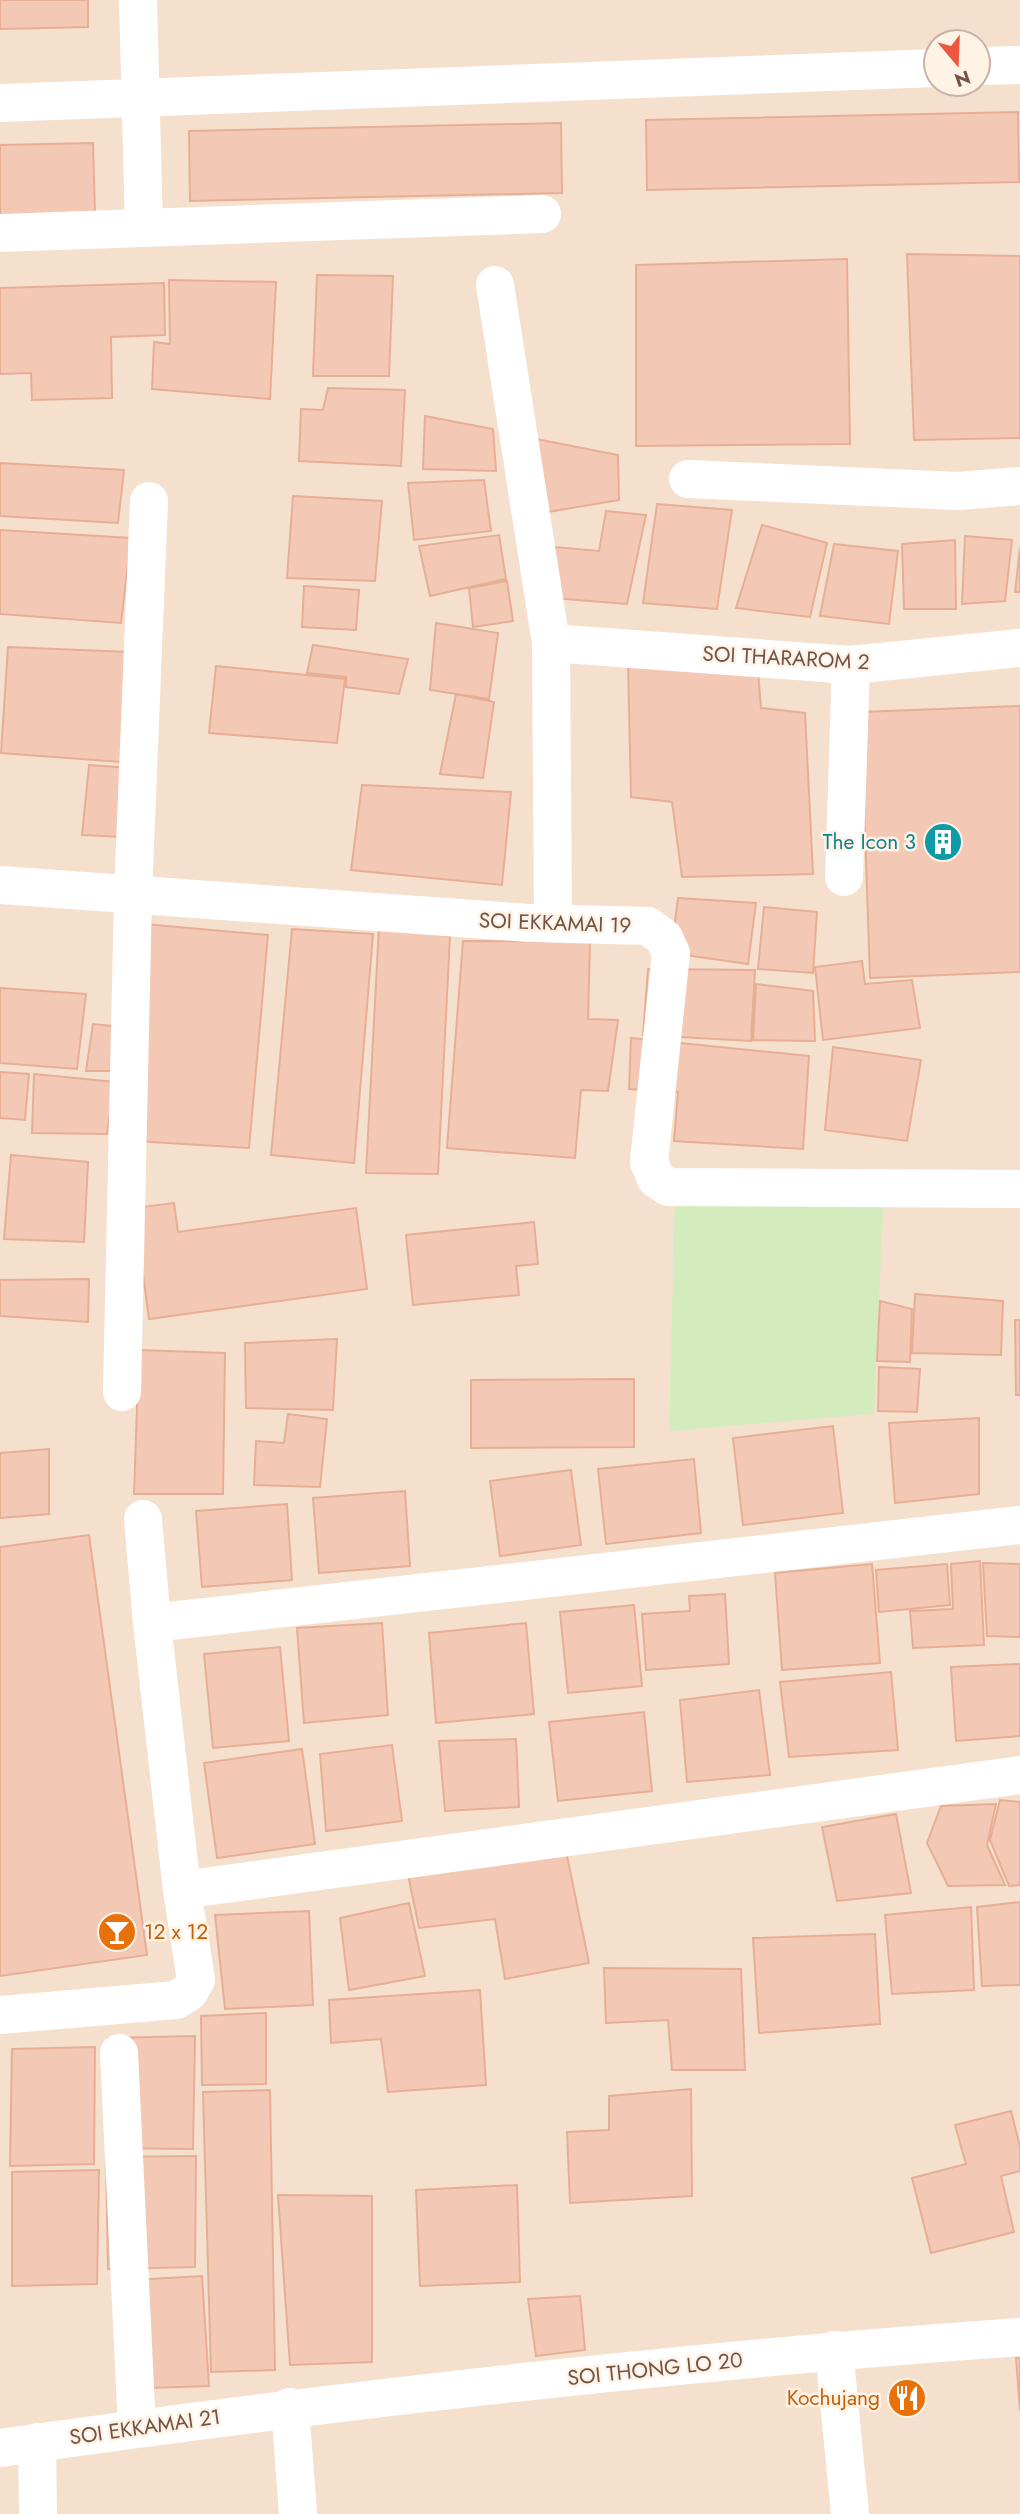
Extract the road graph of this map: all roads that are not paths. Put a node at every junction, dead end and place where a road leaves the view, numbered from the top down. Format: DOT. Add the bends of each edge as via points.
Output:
graph roads {
  1 [pos="138,0"];
  2 [pos="1020,65"];
  3 [pos="992,66"];
  4 [pos="922,68"];
  5 [pos="141,96"];
  6 [pos="0,103"];
  7 [pos="542,214"];
  8 [pos="144,228"];
  9 [pos="0,233"];
  10 [pos="495,285"];
  11 [pos="688,479"];
  12 [pos="1020,486"];
  13 [pos="149,501"];
  14 [pos="551,643"];
  15 [pos="1020,648"];
  16 [pos="851,665"];
  17 [pos="844,877"];
  18 [pos="0,885"];
  19 [pos="133,895"];
  20 [pos="553,924"];
  21 [pos="1020,1189"];
  22 [pos="122,1392"];
  23 [pos="143,1519"];
  24 [pos="1020,1525"];
  25 [pos="152,1623"];
  26 [pos="1020,1775"];
  27 [pos="182,1890"];
  28 [pos="0,2015"];
  29 [pos="118,2053"];
  30 [pos="1020,2337"];
  31 [pos="834,2350"];
  32 [pos="290,2407"];
  33 [pos="138,2429"];
  34 [pos="18,2445"];
  35 [pos="38,2514"];
  36 [pos="298,2514"];
  37 [pos="850,2514"];
  1 -- 5 [label="street"];
  2 -- 3 [label="street"];
  4 -- 5 [label="street"];
  5 -- 6 [label="street"];
  5 -- 8 [label="street"];
  7 -- 8 [label="street"];
  8 -- 9 [label="street"];
  10 -- 14 [label="street"];
  11 -- 12 [label="street" via="958,491"];
  13 -- 19 [label="street"];
  14 -- 16 [label="street, SOI THARAROM 2"];
  14 -- 20 [label="street"];
  15 -- 16 [label="street, SOI THARAROM 2"];
  16 -- 17 [label="street"];
  18 -- 19 [label="street, SOI EKKAMAI 19"];
  19 -- 20 [label="street, SOI EKKAMAI 19"];
  19 -- 22 [label="street"];
  20 -- 21 [label="street, SOI EKKAMAI 19" via="649,926 664,937 671,953 649,1162 656,1179 668,1187"];
  23 -- 25 [label="street"];
  24 -- 25 [label="street"];
  25 -- 27 [label="street"];
  26 -- 27 [label="street"];
  27 -- 28 [label="street" via="196,1980 189,1992 176,2000"];
  29 -- 33 [label="street"];
  30 -- 31 [label="street, SOI THONG LO 20"];
  31 -- 32 [label="street, SOI THONG LO 20"];
  31 -- 37 [label="street"];
  32 -- 33 [label="street, SOI EKKAMAI 21"];
  32 -- 36 [label="street"];
  33 -- 34 [label="street, SOI EKKAMAI 21"];
  34 -- 35 [label="street"];
}
